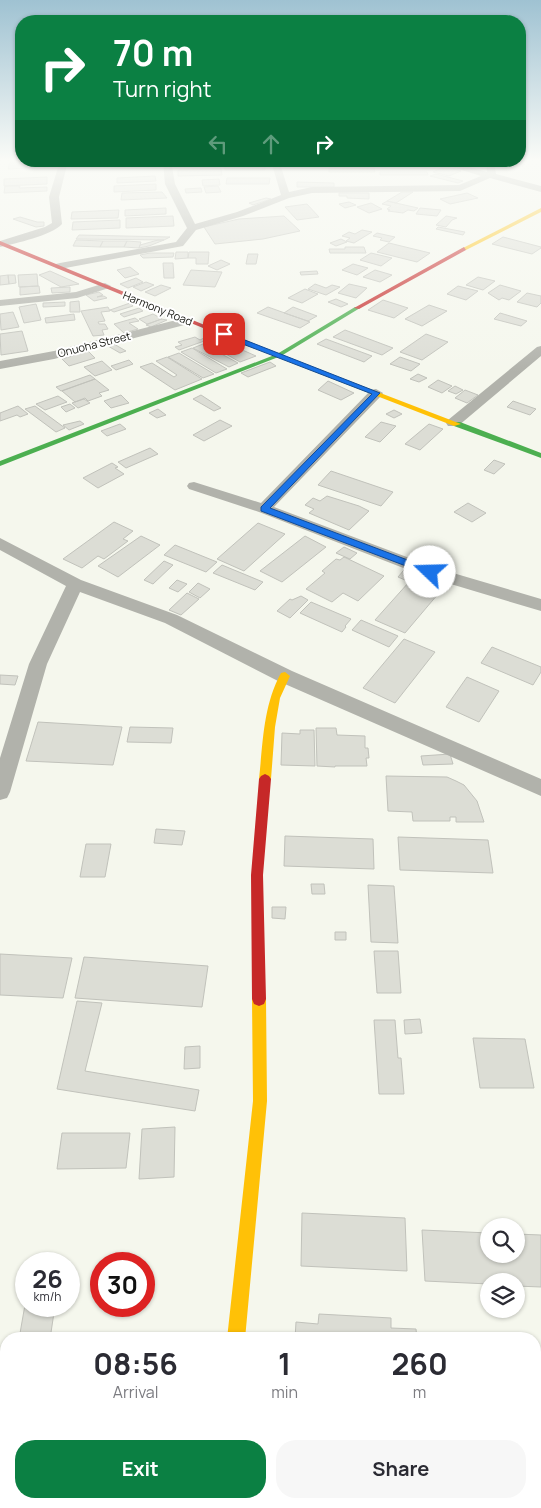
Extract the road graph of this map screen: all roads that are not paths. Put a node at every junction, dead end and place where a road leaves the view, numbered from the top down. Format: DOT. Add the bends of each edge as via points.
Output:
graph roads {
  1 [pos="41,231"];
  2 [pos="189,231"];
  3 [pos="496,231"];
  4 [pos="0,243"];
  5 [pos="60,266"];
  6 [pos="105,286"];
  7 [pos="0,303"];
  8 [pos="188,321"];
  9 [pos="541,350"];
  10 [pos="279,355"];
  11 [pos="0,365"];
  12 [pos="376,393"];
  13 [pos="453,423"];
  14 [pos="541,456"];
  15 [pos="0,464"];
  16 [pos="194,486"];
  17 [pos="264,509"];
  18 [pos="3,550"];
  19 [pos="75,584"];
  20 [pos="541,605"];
  21 [pos="285,676"];
  22 [pos="541,788"];
  23 [pos="0,792"];
  24 [pos="237,1332"];
  1 -- 4 [label="street"];
  2 -- 5 [label="street" via="179,244"];
  3 -- 10 [label="street" via="453,252"];
  4 -- 5 [label="street, Harmony Road"];
  5 -- 6 [label="street, Harmony Road"];
  6 -- 7 [label="street" via="77,295"];
  6 -- 8 [label="street, Harmony Road"];
  8 -- 10 [label="street, Harmony Road"];
  8 -- 11 [label="street, Onuoha Street" via="54,355"];
  9 -- 13 [label="street"];
  10 -- 12 [label="street, Harmony Road"];
  10 -- 15 [label="street"];
  12 -- 13 [label="street, Harmony Road"];
  12 -- 17 [label="street"];
  13 -- 14 [label="street, Harmony Road"];
  16 -- 17 [label="street"];
  17 -- 20 [label="street" via="430,572"];
  18 -- 19 [label="street"];
  19 -- 21 [label="street" via="171,619"];
  19 -- 23 [label="street" via="38,664"];
  21 -- 22 [label="street"];
  21 -- 24 [label="street" via="275,698 270,727 258,875 260,1101"];
}
